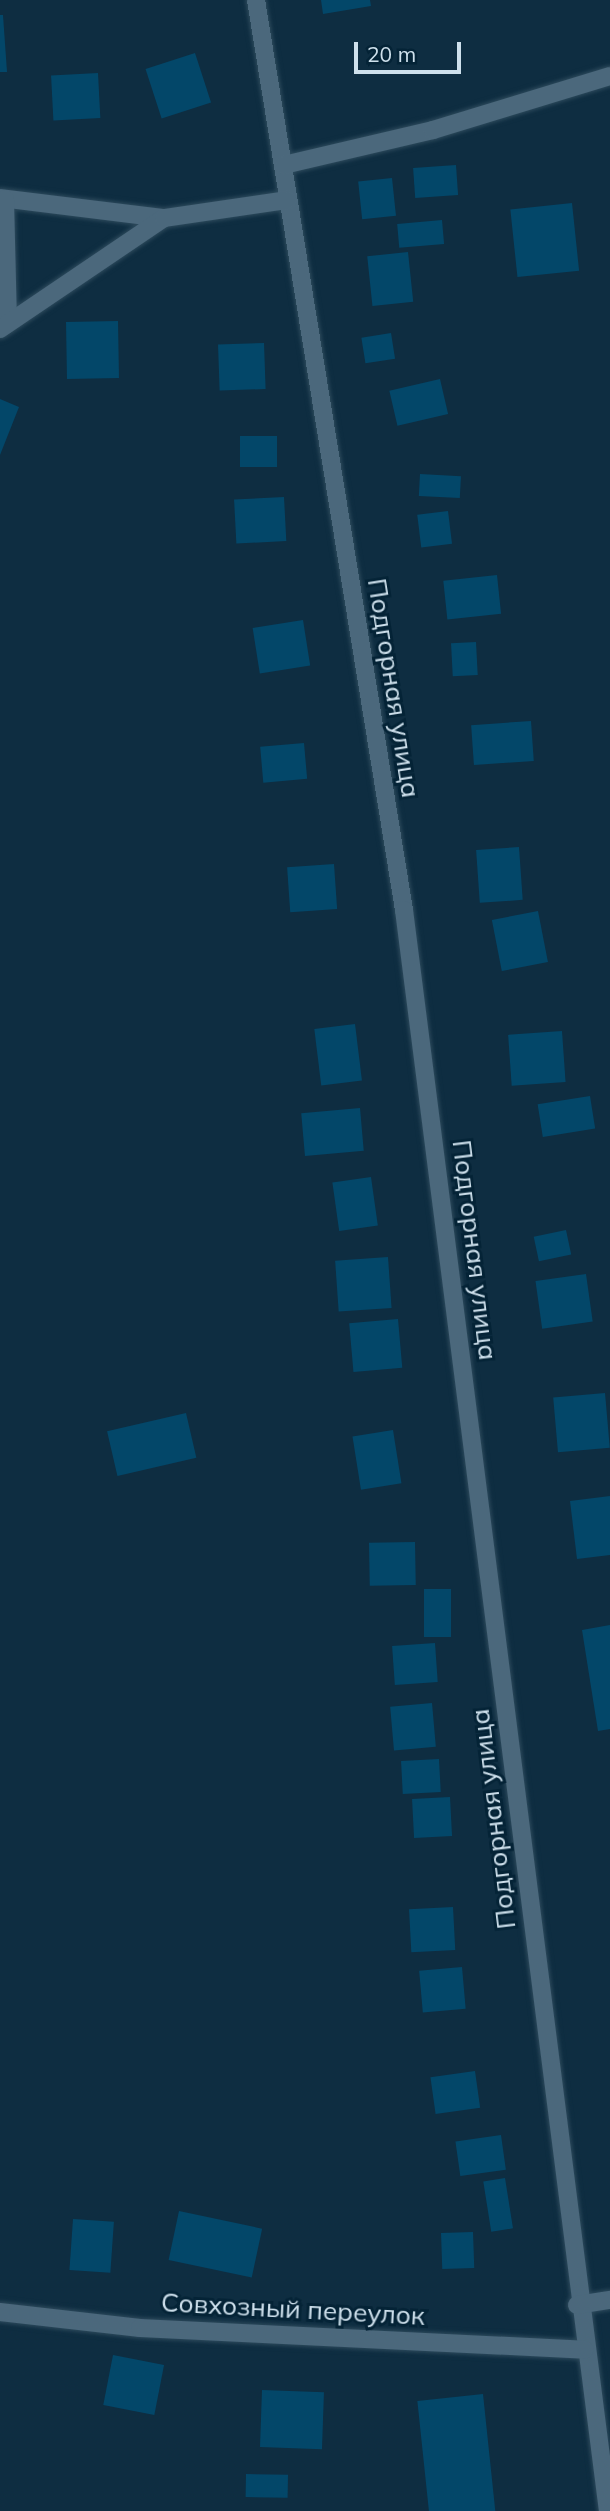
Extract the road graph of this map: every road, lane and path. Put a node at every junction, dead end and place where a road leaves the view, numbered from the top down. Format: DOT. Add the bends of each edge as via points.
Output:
graph roads {
  1 [pos="256,0"];
  2 [pos="610,76"];
  3 [pos="284,165"];
  4 [pos="2,198"];
  5 [pos="288,200"];
  6 [pos="164,218"];
  7 [pos="4,325"];
  8 [pos="610,2300"];
  9 [pos="577,2305"];
  10 [pos="0,2312"];
  11 [pos="584,2350"];
  12 [pos="608,2511"];
  1 -- 3 [label="street, Подгорная улица"];
  2 -- 3 [label="street" via="433,130"];
  3 -- 5 [label="street, Подгорная улица"];
  4 -- 6 [label="street"];
  4 -- 7 [label="street"];
  5 -- 6 [label="street"];
  5 -- 9 [label="street, Подгорная улица" via="404,911"];
  6 -- 7 [label="street"];
  8 -- 9 [label="street"];
  9 -- 11 [label="street, Подгорная улица"];
  10 -- 11 [label="street, Совхозный переулок" via="140,2328"];
  11 -- 12 [label="street, Подгорная улица"];
}
